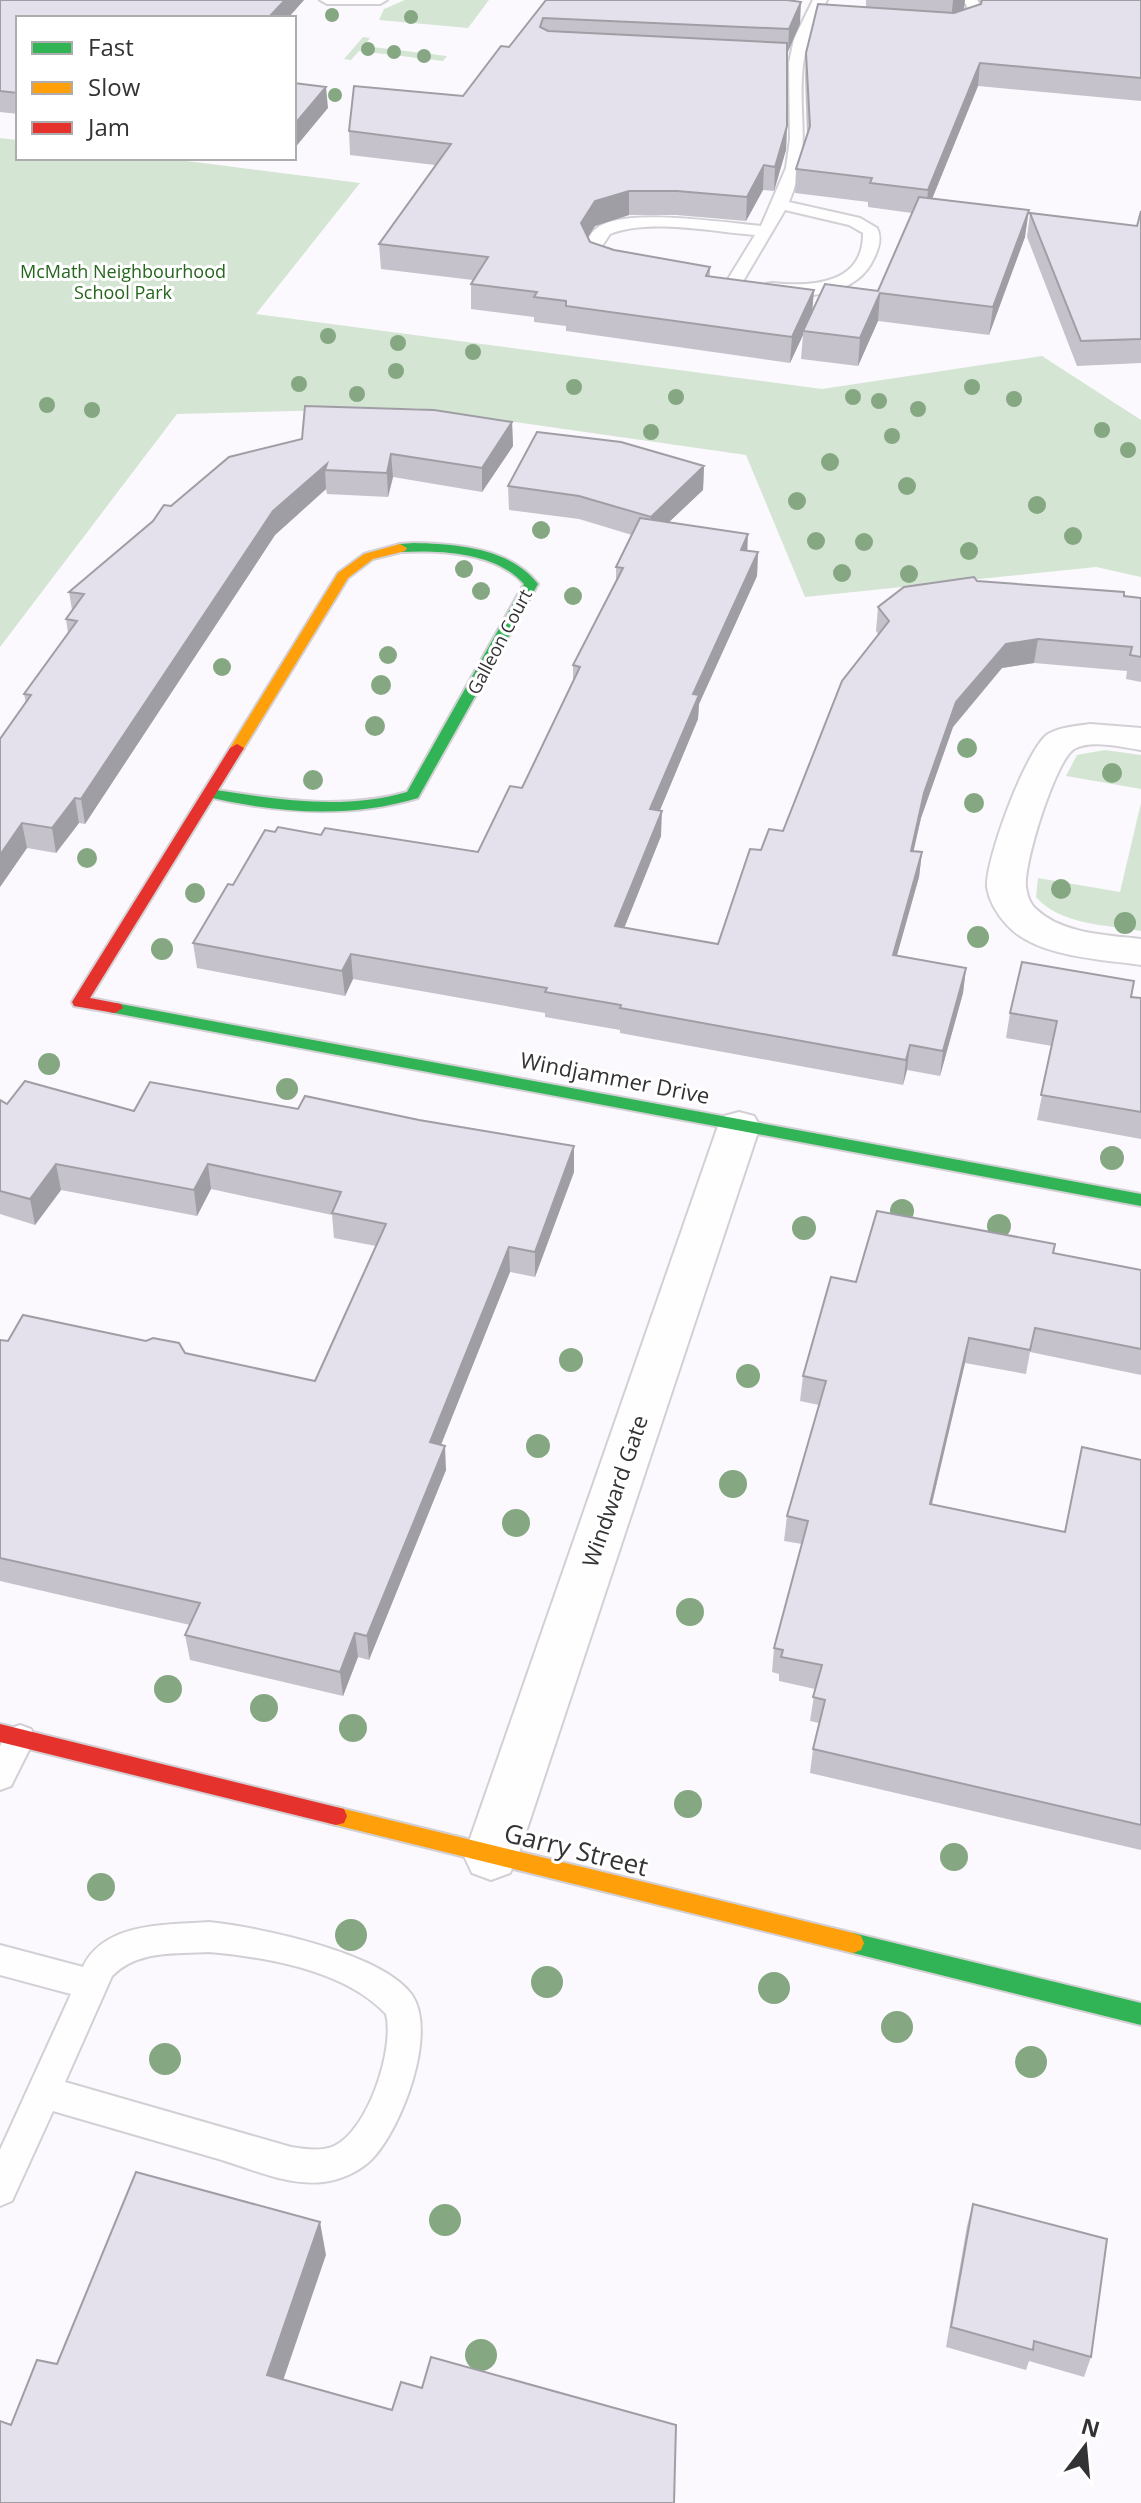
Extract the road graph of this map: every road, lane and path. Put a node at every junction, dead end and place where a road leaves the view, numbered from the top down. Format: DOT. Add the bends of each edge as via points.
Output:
graph roads {
  1 [pos="327,0"];
  2 [pos="380,0"];
  3 [pos="820,0"];
  4 [pos="970,0"];
  5 [pos="941,28"];
  6 [pos="779,204"];
  7 [pos="765,231"];
  8 [pos="626,269"];
  9 [pos="1141,739"];
  10 [pos="209,793"];
  11 [pos="1141,952"];
  12 [pos="80,1002"];
  13 [pos="739,1126"];
  14 [pos="1141,1200"];
  15 [pos="10,1736"];
  16 [pos="0,1777"];
  17 [pos="491,1856"];
  18 [pos="0,1960"];
  19 [pos="92,1985"];
  20 [pos="1141,2014"];
  21 [pos="44,2092"];
  22 [pos="0,2189"];
  1 -- 2 [label="lane"];
  3 -- 6 [label="lane" via="818,18 787,59 798,147"];
  4 -- 5 [label="lane" via="973,21"];
  6 -- 7 [label="lane"];
  6 -- 7 [label="lane" via="854,221 871,231 865,263 834,286 788,290 740,284"];
  7 -- 8 [label="lane" via="610,227 599,234 592,249 597,260"];
  9 -- 11 [label="street" via="1093,735 1051,749 1006,885 1015,913 1032,925"];
  10 -- 10 [label="street, Galleon Court" via="356,562 376,551 416,546 504,560 524,571 531,584 527,596 413,795 355,813"];
  10 -- 12 [label="street, Galleon Court"];
  12 -- 13 [label="street, Windjammer Drive"];
  13 -- 14 [label="street, Windjammer Drive"];
  13 -- 17 [label="street, Windward Gate"];
  15 -- 16 [label="lane"];
  15 -- 17 [label="street, Garry Street"];
  17 -- 20 [label="street, Garry Street"];
  18 -- 19 [label="lane"];
  19 -- 21 [label="lane"];
  19 -- 21 [label="lane" via="111,1952 126,1945 226,1937 380,1985 400,2005 407,2034 375,2129 350,2157 321,2167 283,2162"];
  21 -- 22 [label="lane"];
}
